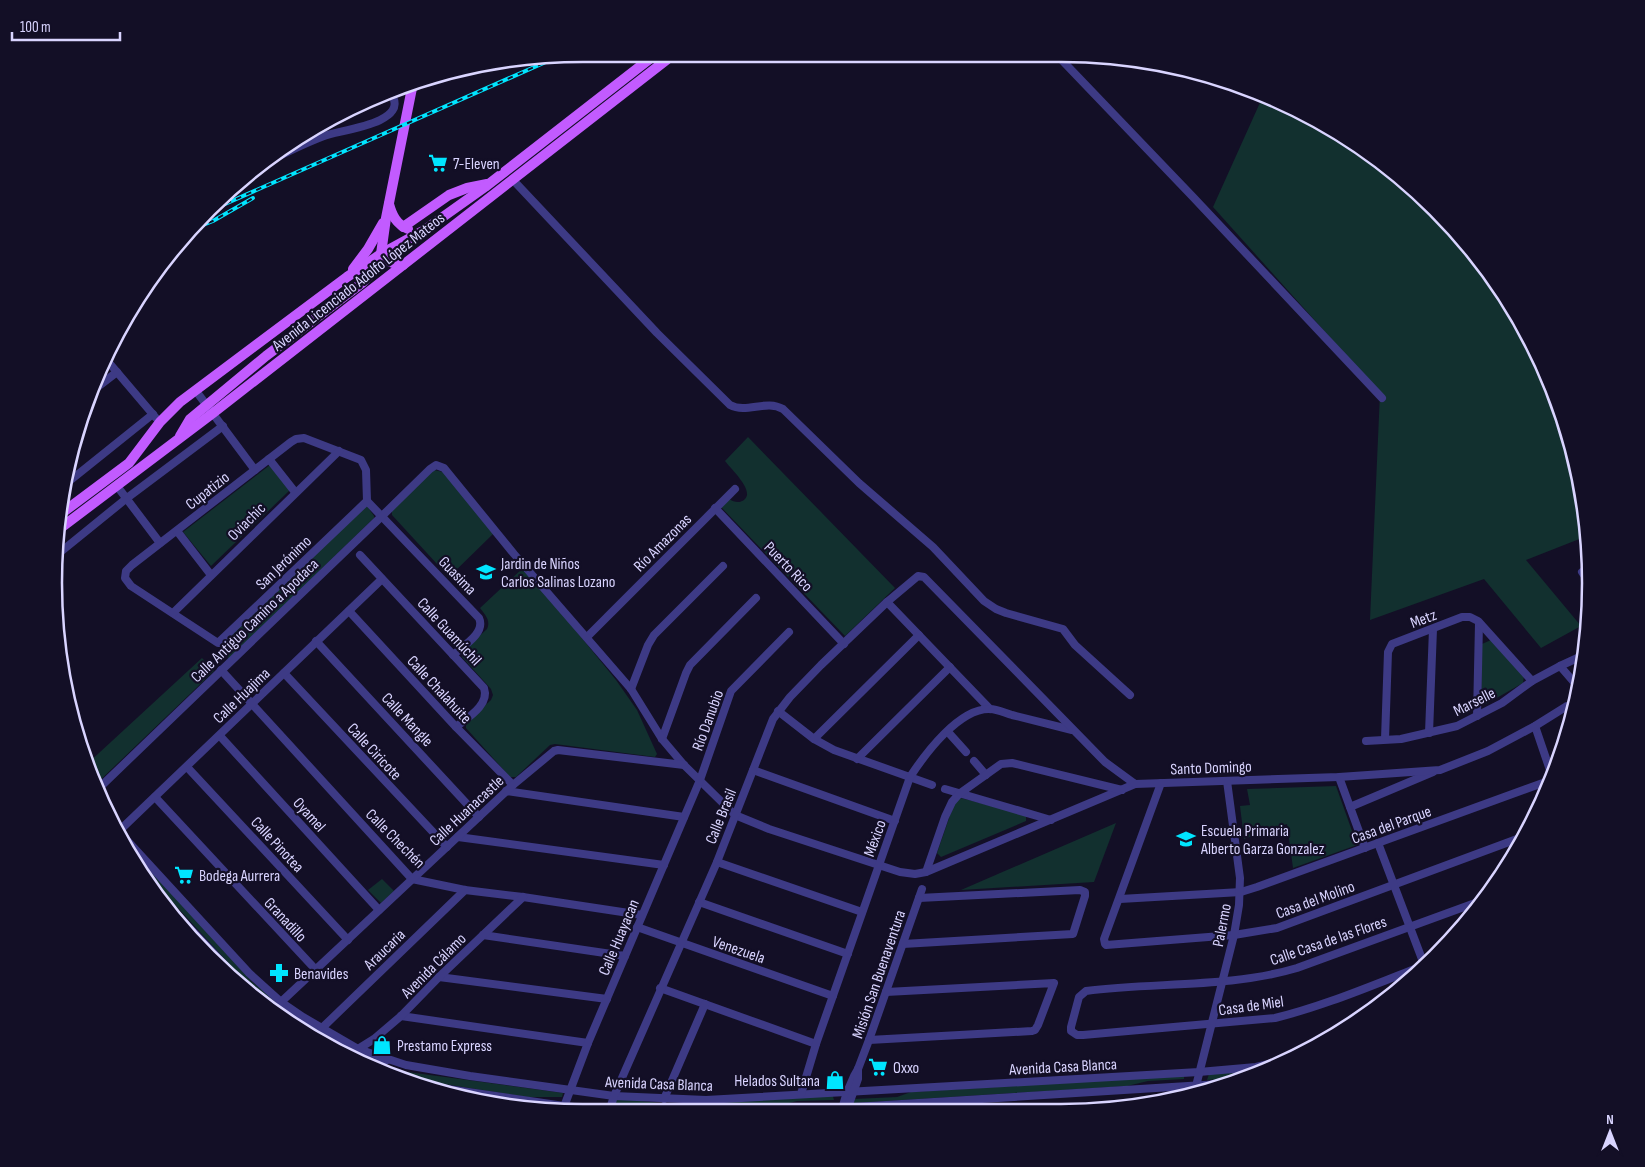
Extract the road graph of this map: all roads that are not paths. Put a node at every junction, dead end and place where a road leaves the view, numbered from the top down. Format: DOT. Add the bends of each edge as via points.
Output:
graph roads {
  1 [pos="644,63"];
  2 [pos="662,63"];
  3 [pos="1065,63"];
  4 [pos="411,92"];
  5 [pos="394,98"];
  6 [pos="299,147"];
  7 [pos="513,180"];
  8 [pos="490,183"];
  9 [pos="389,203"];
  10 [pos="386,218"];
  11 [pos="403,227"];
  12 [pos="423,231"];
  13 [pos="381,254"];
  14 [pos="403,265"];
  15 [pos="348,277"];
  16 [pos="111,365"];
  17 [pos="117,372"];
  18 [pos="102,383"];
  19 [pos="196,391"];
  20 [pos="1382,398"];
  21 [pos="210,409"];
  22 [pos="156,418"];
  23 [pos="223,426"];
  24 [pos="339,451"];
  25 [pos="269,459"];
  26 [pos="255,470"];
  27 [pos="74,478"];
  28 [pos="117,486"];
  29 [pos="735,489"];
  30 [pos="295,492"];
  31 [pos="127,498"];
  32 [pos="366,501"];
  33 [pos="68,508"];
  34 [pos="715,508"];
  35 [pos="382,516"];
  36 [pos="66,524"];
  37 [pos="177,531"];
  38 [pos="160,543"];
  39 [pos="64,549"];
  40 [pos="360,556"];
  41 [pos="723,566"];
  42 [pos="211,575"];
  43 [pos="382,579"];
  44 [pos="756,598"];
  45 [pos="887,602"];
  46 [pos="349,611"];
  47 [pos="173,613"];
  48 [pos="1479,623"];
  49 [pos="1433,629"];
  50 [pos="789,632"];
  51 [pos="919,635"];
  52 [pos="587,637"];
  53 [pos="316,641"];
  54 [pos="218,643"];
  55 [pos="844,644"];
  56 [pos="453,654"];
  57 [pos="1577,659"];
  58 [pos="1560,666"];
  59 [pos="950,667"];
  60 [pos="221,670"];
  61 [pos="284,673"];
  62 [pos="1532,681"];
  63 [pos="1573,681"];
  64 [pos="631,689"];
  65 [pos="1130,696"];
  66 [pos="252,705"];
  67 [pos="1568,706"];
  68 [pos="990,709"];
  69 [pos="778,711"];
  70 [pos="1477,716"];
  71 [pos="1535,726"];
  72 [pos="456,727"];
  73 [pos="1074,731"];
  74 [pos="948,732"];
  75 [pos="1429,733"];
  76 [pos="220,736"];
  77 [pos="662,738"];
  78 [pos="814,738"];
  79 [pos="1385,739"];
  80 [pos="1366,741"];
  81 [pos="966,752"];
  82 [pos="857,759"];
  83 [pos="974,761"];
  84 [pos="684,765"];
  85 [pos="188,766"];
  86 [pos="1549,767"];
  87 [pos="753,770"];
  88 [pos="1440,770"];
  89 [pos="986,775"];
  90 [pos="910,777"];
  91 [pos="1339,777"];
  92 [pos="700,780"];
  93 [pos="1227,781"];
  94 [pos="1161,783"];
  95 [pos="1543,783"];
  96 [pos="1135,784"];
  97 [pos="103,785"];
  98 [pos="513,785"];
  99 [pos="932,785"];
  100 [pos="945,789"];
  101 [pos="1122,790"];
  102 [pos="506,791"];
  103 [pos="959,794"];
  104 [pos="155,797"];
  105 [pos="1350,807"];
  106 [pos="735,815"];
  107 [pos="479,817"];
  108 [pos="684,817"];
  109 [pos="895,820"];
  110 [pos="1051,820"];
  111 [pos="123,827"];
  112 [pos="458,837"];
  113 [pos="1515,840"];
  114 [pos="1378,843"];
  115 [pos="447,847"];
  116 [pos="134,848"];
  117 [pos="1365,848"];
  118 [pos="717,862"];
  119 [pos="664,865"];
  120 [pos="879,865"];
  121 [pos="926,872"];
  122 [pos="412,879"];
  123 [pos="1394,884"];
  124 [pos="922,889"];
  125 [pos="465,890"];
  126 [pos="1241,892"];
  127 [pos="523,897"];
  128 [pos="919,898"];
  129 [pos="1120,898"];
  130 [pos="699,902"];
  131 [pos="1473,904"];
  132 [pos="379,910"];
  133 [pos="862,912"];
  134 [pos="642,915"];
  135 [pos="1410,926"];
  136 [pos="637,928"];
  137 [pos="483,935"];
  138 [pos="1234,935"];
  139 [pos="348,940"];
  140 [pos="680,943"];
  141 [pos="903,944"];
  142 [pos="848,954"];
  143 [pos="625,956"];
  144 [pos="1423,958"];
  145 [pos="316,970"];
  146 [pos="1409,972"];
  147 [pos="439,977"];
  148 [pos="1223,980"];
  149 [pos="660,988"];
  150 [pos="886,992"];
  151 [pos="271,993"];
  152 [pos="265,996"];
  153 [pos="833,996"];
  154 [pos="607,998"];
  155 [pos="281,1002"];
  156 [pos="705,1004"];
  157 [pos="401,1016"];
  158 [pos="1212,1025"];
  159 [pos="322,1028"];
  160 [pos="1071,1031"];
  161 [pos="869,1040"];
  162 [pos="588,1043"];
  163 [pos="816,1044"];
  164 [pos="358,1049"];
  165 [pos="352,1050"];
  166 [pos="358,1053"];
  167 [pos="387,1060"];
  168 [pos="378,1062"];
  169 [pos="1252,1068"];
  170 [pos="1199,1072"];
  171 [pos="1196,1085"];
  172 [pos="1204,1085"];
  173 [pos="570,1090"];
  174 [pos="851,1092"];
  175 [pos="801,1094"];
  176 [pos="614,1096"];
  177 [pos="664,1099"];
  178 [pos="565,1103"];
  179 [pos="611,1104"];
  180 [pos="846,1104"];
  181 [pos="949,1104"];
  1 -- 8 [label="main road, Avenida Licenciado Adolfo López Mateos"];
  2 -- 7 [label="main road, Avenida Licenciado Adolfo López Mateos"];
  3 -- 20 [label="street"];
  4 -- 9 [label="main road"];
  5 -- 6 [label="street" via="395,107 387,116 361,128 334,132"];
  7 -- 14 [label="main road, Avenida Licenciado Adolfo López Mateos"];
  7 -- 65 [label="street" via="730,406 783,409 859,483 933,547 984,601 1006,613 1063,628 1075,645"];
  8 -- 11 [label="main road" via="449,195"];
  8 -- 12 [label="main road, Avenida Licenciado Adolfo López Mateos"];
  9 -- 10 [label="main road"];
  9 -- 11 [label="main road" via="394,217"];
  10 -- 13 [label="main road"];
  10 -- 15 [label="main road"];
  11 -- 12 [label="main road"];
  12 -- 13 [label="main road, Avenida Licenciado Adolfo López Mateos"];
  13 -- 14 [label="main road" via="392,263"];
  13 -- 15 [label="main road, Avenida Licenciado Adolfo López Mateos"];
  13 -- 21 [label="main road" via="373,271 362,283 266,356"];
  14 -- 21 [label="main road, Avenida Licenciado Adolfo López Mateos"];
  15 -- 19 [label="main road, Avenida Licenciado Adolfo López Mateos"];
  16 -- 17 [label="street"];
  17 -- 18 [label="street"];
  17 -- 22 [label="street"];
  19 -- 21 [label="street"];
  19 -- 22 [label="main road, Avenida Licenciado Adolfo López Mateos"];
  21 -- 23 [label="street"];
  21 -- 28 [label="main road" via="190,419 179,438"];
  22 -- 27 [label="street"];
  22 -- 33 [label="main road, Avenida Licenciado Adolfo López Mateos" via="129,463"];
  23 -- 26 [label="street"];
  23 -- 31 [label="street"];
  24 -- 25 [label="street, Cupatizio" via="300,438"];
  24 -- 30 [label="street, Oviachic"];
  24 -- 32 [label="street, Cupatizio" via="363,462"];
  25 -- 26 [label="street, Cupatizio"];
  25 -- 30 [label="street"];
  26 -- 37 [label="street, Cupatizio"];
  28 -- 31 [label="street"];
  28 -- 36 [label="main road"];
  29 -- 34 [label="street, Río Amazonas"];
  30 -- 42 [label="street, Oviachic"];
  31 -- 38 [label="street"];
  31 -- 39 [label="street"];
  32 -- 35 [label="street"];
  32 -- 54 [label="street, San Jerónimo"];
  34 -- 52 [label="street, Río Amazonas"];
  34 -- 55 [label="street, Puerto Rico"];
  35 -- 52 [label="street, Calle Antiguo Camino a Apodaca" via="430,469 436,465 444,468"];
  35 -- 56 [label="street, Guasima" via="481,621 479,631"];
  35 -- 60 [label="street, Calle Antiguo Camino a Apodaca"];
  37 -- 38 [label="street, Cupatizio"];
  37 -- 42 [label="street"];
  38 -- 47 [label="street, Cupatizio" via="128,569 125,578 131,586"];
  40 -- 43 [label="street, Calle Guamúchil"];
  41 -- 64 [label="street" via="654,636"];
  42 -- 47 [label="street, Oviachic"];
  43 -- 46 [label="street, Calle Huajima"];
  43 -- 56 [label="street, Calle Guamúchil"];
  44 -- 77 [label="street" via="690,665"];
  45 -- 51 [label="street"];
  45 -- 55 [label="street, Calle Brasil"];
  45 -- 73 [label="street, Calle Brasil" via="916,577 924,576"];
  46 -- 53 [label="street, Calle Huajima"];
  46 -- 72 [label="street, Calle Chalahuite"];
  47 -- 54 [label="street, Cupatizio"];
  48 -- 49 [label="street, Metz" via="1466,617"];
  48 -- 62 [label="street"];
  48 -- 70 [label="street"];
  49 -- 75 [label="street"];
  49 -- 79 [label="street, Metz" via="1392,644 1388,649"];
  50 -- 92 [label="street, Río Danubio" via="731,691"];
  51 -- 59 [label="street"];
  51 -- 78 [label="street"];
  52 -- 64 [label="street"];
  53 -- 61 [label="street, Calle Huajima"];
  53 -- 107 [label="street, Calle Mangle"];
  55 -- 69 [label="street, Calle Brasil"];
  56 -- 72 [label="street, Calle Guamúchil" via="486,695 480,706"];
  57 -- 58 [label="street, Marselle"];
  58 -- 62 [label="street, Marselle"];
  58 -- 63 [label="street"];
  59 -- 68 [label="street"];
  59 -- 82 [label="street"];
  60 -- 66 [label="street, Calle Chechén"];
  60 -- 97 [label="street, Calle Antiguo Camino a Apodaca"];
  61 -- 66 [label="street, Calle Huajima"];
  61 -- 115 [label="street, Calle Ciricote"];
  62 -- 70 [label="street, Marselle"];
  64 -- 77 [label="street"];
  66 -- 76 [label="street, Calle Huajima"];
  66 -- 122 [label="street, Calle Chechén"];
  67 -- 71 [label="street, Santo Domingo"];
  68 -- 73 [label="street"];
  68 -- 74 [label="street, México" via="966,716"];
  69 -- 78 [label="street"];
  69 -- 87 [label="street, Calle Brasil"];
  70 -- 75 [label="street, Marselle" via="1457,726"];
  71 -- 86 [label="street"];
  71 -- 88 [label="street, Santo Domingo" via="1482,754"];
  72 -- 98 [label="street, Calle Chalahuite"];
  73 -- 96 [label="street" via="1104,762"];
  74 -- 81 [label="street"];
  74 -- 90 [label="street, México"];
  75 -- 79 [label="street, Marselle"];
  76 -- 85 [label="street, Calle Huajima"];
  76 -- 132 [label="street, Oyamel"];
  77 -- 84 [label="street"];
  78 -- 82 [label="street"];
  79 -- 80 [label="street, Marselle"];
  82 -- 90 [label="street"];
  83 -- 89 [label="street"];
  84 -- 92 [label="street"];
  84 -- 98 [label="street, Calle Huanacastle" via="558,750"];
  85 -- 104 [label="street, Calle Huajima"];
  85 -- 139 [label="street, Calle Pinotea"];
  87 -- 106 [label="street, Calle Brasil"];
  87 -- 109 [label="street"];
  88 -- 91 [label="street, Santo Domingo"];
  88 -- 105 [label="street"];
  89 -- 101 [label="street" via="1001,764 1012,763"];
  89 -- 103 [label="street"];
  90 -- 99 [label="street"];
  90 -- 109 [label="street, México"];
  91 -- 93 [label="street, Santo Domingo"];
  91 -- 105 [label="street"];
  92 -- 106 [label="street"];
  92 -- 108 [label="street, Calle Huayacan"];
  93 -- 94 [label="street, Santo Domingo"];
  93 -- 126 [label="street, Palermo"];
  94 -- 96 [label="street, Santo Domingo"];
  94 -- 129 [label="street"];
  95 -- 114 [label="street, Casa del Parque"];
  96 -- 101 [label="street"];
  98 -- 102 [label="street, Calle Huanacastle"];
  100 -- 103 [label="street"];
  101 -- 110 [label="street"];
  102 -- 107 [label="street, Calle Huanacastle"];
  102 -- 108 [label="street"];
  103 -- 110 [label="street"];
  103 -- 121 [label="street" via="944,818"];
  104 -- 111 [label="street, Calle Huajima"];
  104 -- 145 [label="street, Granadillo"];
  105 -- 117 [label="street"];
  106 -- 118 [label="street, Calle Brasil"];
  106 -- 120 [label="street" via="769,830"];
  107 -- 112 [label="street, Calle Huanacastle"];
  108 -- 119 [label="street, Calle Huayacan"];
  109 -- 120 [label="street, México"];
  110 -- 121 [label="street"];
  112 -- 115 [label="street, Calle Huanacastle"];
  112 -- 119 [label="street"];
  113 -- 123 [label="street, Casa del Molino"];
  114 -- 117 [label="street, Casa del Parque"];
  114 -- 123 [label="street"];
  115 -- 122 [label="street, Calle Huanacastle"];
  116 -- 151 [label="street, Avenida Casa Blanca"];
  117 -- 126 [label="street, Casa del Parque"];
  118 -- 130 [label="street, Calle Brasil"];
  118 -- 133 [label="street"];
  119 -- 134 [label="street, Calle Huayacan"];
  120 -- 121 [label="street" via="908,874"];
  120 -- 133 [label="street, México"];
  122 -- 125 [label="street, Calle Chechén"];
  122 -- 132 [label="street, Calle Huanacastle"];
  123 -- 135 [label="street"];
  123 -- 138 [label="street, Casa del Molino" via="1287,925"];
  124 -- 128 [label="street, Misión San Buenaventura"];
  125 -- 127 [label="street, Calle Chechén"];
  125 -- 159 [label="street, Araucaria"];
  126 -- 129 [label="street, Casa del Parque"];
  126 -- 138 [label="street, Palermo"];
  127 -- 134 [label="street, Calle Chechén"];
  127 -- 137 [label="street, Avenida Cálamo"];
  128 -- 141 [label="street, Misión San Buenaventura"];
  128 -- 141 [label="street" via="1085,892 1073,934"];
  129 -- 138 [label="street, Casa del Molino" via="1104,944"];
  130 -- 140 [label="street, Calle Brasil"];
  130 -- 142 [label="street"];
  131 -- 135 [label="street, Calle Casa de las Flores"];
  132 -- 139 [label="street, Calle Huanacastle"];
  133 -- 142 [label="street, México"];
  134 -- 136 [label="street, Calle Huayacan"];
  135 -- 144 [label="street"];
  135 -- 148 [label="street, Calle Casa de las Flores" via="1289,970"];
  136 -- 140 [label="street, Venezuela"];
  136 -- 143 [label="street, Calle Huayacan"];
  137 -- 143 [label="street"];
  137 -- 147 [label="street, Avenida Cálamo"];
  138 -- 148 [label="street, Palermo"];
  139 -- 145 [label="street, Calle Huanacastle"];
  140 -- 149 [label="street, Calle Brasil"];
  140 -- 153 [label="street, Venezuela"];
  141 -- 150 [label="street, Misión San Buenaventura"];
  142 -- 153 [label="street, México"];
  143 -- 154 [label="street, Calle Huayacan"];
  145 -- 155 [label="street, Calle Huanacastle"];
  146 -- 158 [label="street, Casa de Miel" via="1303,1011 1275,1018"];
  147 -- 154 [label="street"];
  147 -- 157 [label="street, Avenida Cálamo"];
  148 -- 158 [label="street, Palermo"];
  148 -- 160 [label="street, Calle Casa de las Flores" via="1083,992"];
  149 -- 156 [label="street"];
  149 -- 176 [label="street, Calle Brasil"];
  150 -- 161 [label="street, Misión San Buenaventura"];
  150 -- 161 [label="street" via="1054,983 1035,1030"];
  151 -- 152 [label="street"];
  151 -- 155 [label="street, Avenida Casa Blanca"];
  153 -- 163 [label="street, México"];
  154 -- 162 [label="street, Calle Huayacan"];
  155 -- 159 [label="street, Avenida Casa Blanca"];
  156 -- 163 [label="street"];
  156 -- 177 [label="street"];
  157 -- 162 [label="street"];
  157 -- 164 [label="street, Avenida Cálamo" via="370,1043"];
  158 -- 160 [label="street, Casa de Miel" via="1082,1035"];
  158 -- 170 [label="street, Palermo"];
  159 -- 164 [label="street, Avenida Casa Blanca"];
  161 -- 174 [label="street, Misión San Buenaventura" via="858,1069 859,1077"];
  162 -- 173 [label="street, Calle Huayacan"];
  163 -- 175 [label="street, México"];
  164 -- 165 [label="street"];
  164 -- 166 [label="street"];
  164 -- 167 [label="street, Avenida Casa Blanca"];
  167 -- 168 [label="street"];
  167 -- 173 [label="street, Avenida Casa Blanca" via="427,1070"];
  169 -- 170 [label="street, Avenida Casa Blanca"];
  170 -- 171 [label="street, Palermo"];
  170 -- 174 [label="street, Avenida Casa Blanca"];
  171 -- 172 [label="street, Avenida Casa Blanca"];
  171 -- 181 [label="street, Avenida Casa Blanca"];
  173 -- 176 [label="street, Avenida Casa Blanca"];
  173 -- 178 [label="street, Calle Huayacan"];
  174 -- 175 [label="street, Avenida Casa Blanca"];
  174 -- 180 [label="street, Misión San Buenaventura"];
  175 -- 177 [label="street, Avenida Casa Blanca" via="706,1100"];
  176 -- 177 [label="street, Avenida Casa Blanca"];
  176 -- 179 [label="street, Calle Brasil"];
}
